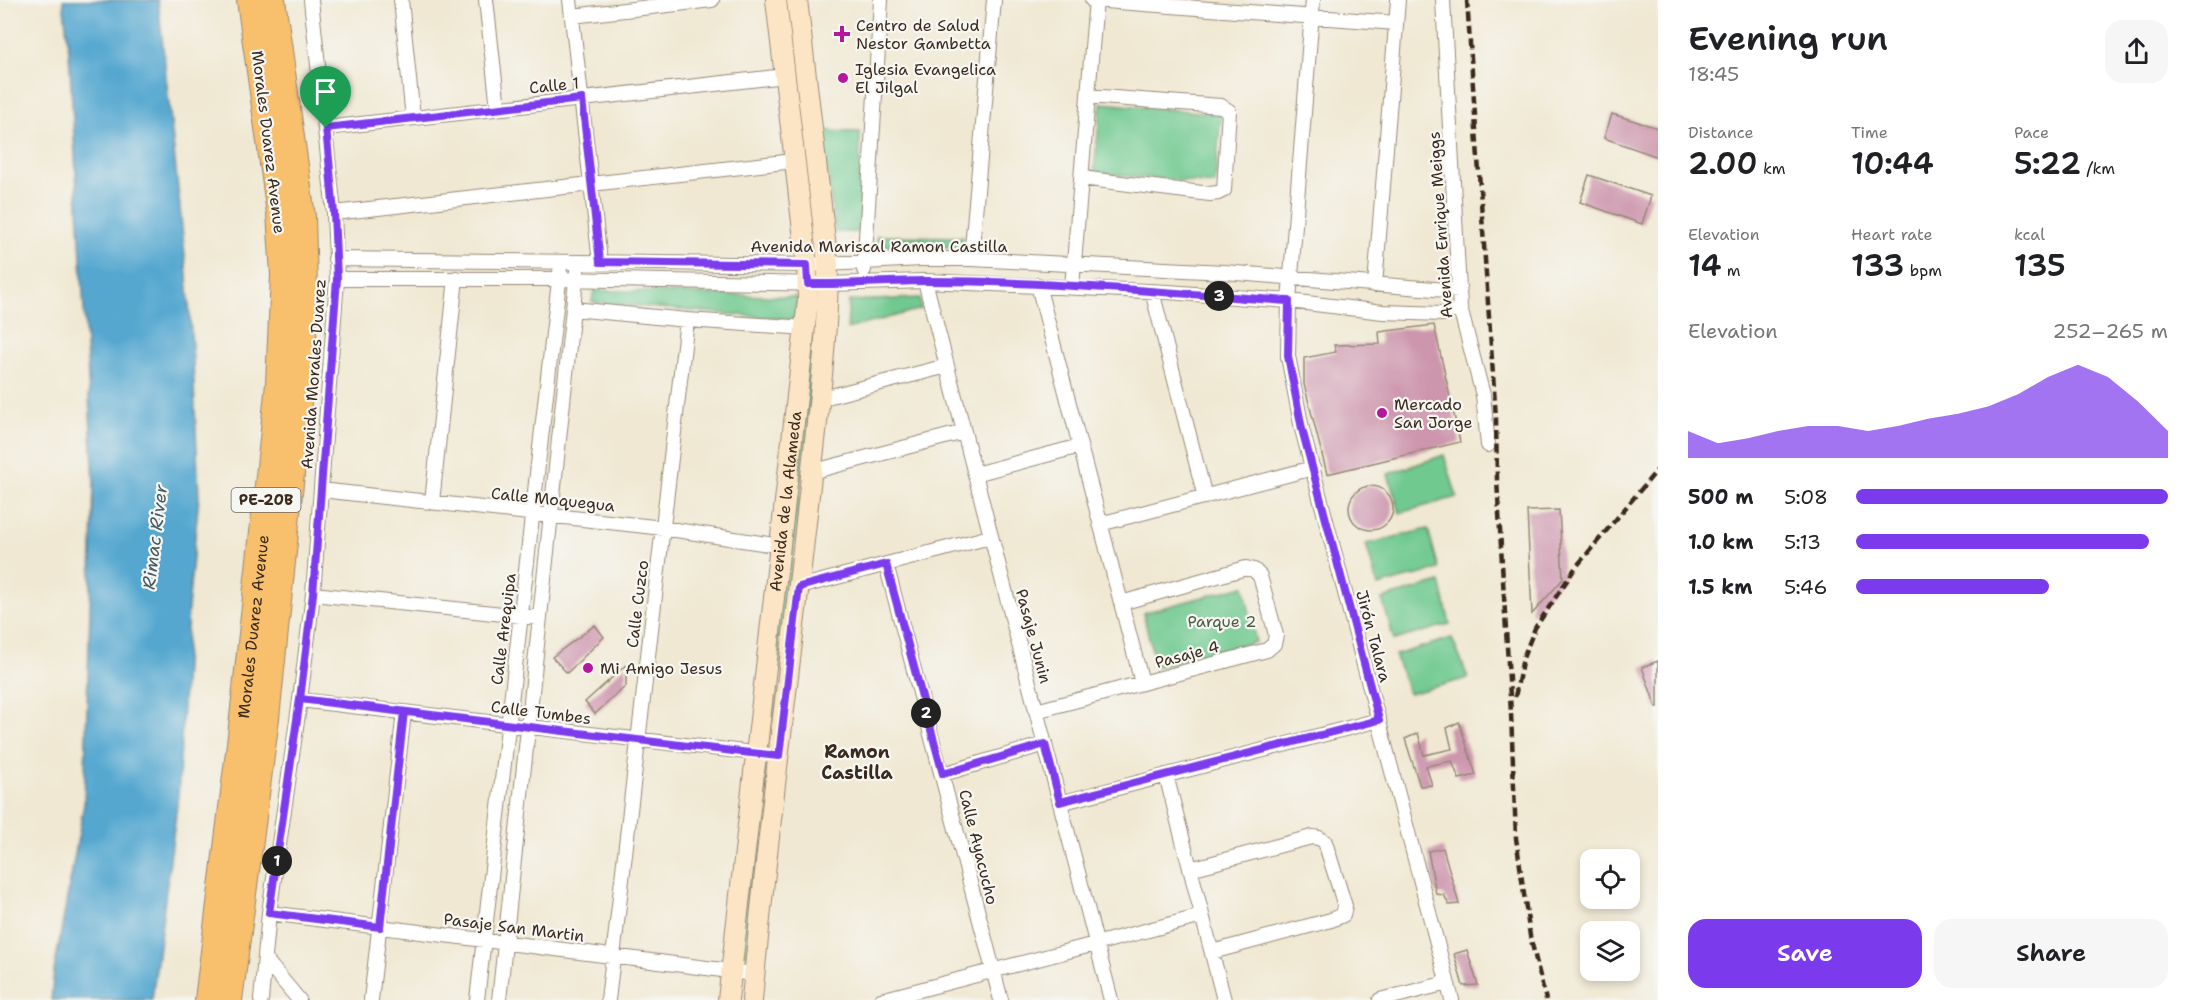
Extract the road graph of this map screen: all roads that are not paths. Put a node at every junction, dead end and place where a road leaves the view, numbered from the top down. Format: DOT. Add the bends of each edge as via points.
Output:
graph roads {
  1 [pos="250,0"];
  2 [pos="272,0"];
  3 [pos="311,0"];
  4 [pos="401,0"];
  5 [pos="486,0"];
  6 [pos="570,0"];
  7 [pos="712,0"];
  8 [pos="776,0"];
  9 [pos="797,0"];
  10 [pos="881,0"];
  11 [pos="994,0"];
  12 [pos="1095,0"];
  13 [pos="1313,0"];
  14 [pos="1398,0"];
  15 [pos="1443,0"];
  16 [pos="572,16"];
  17 [pos="1312,16"];
  18 [pos="1396,23"];
  19 [pos="785,76"];
  20 [pos="1088,96"];
  21 [pos="582,99"];
  22 [pos="498,108"];
  23 [pos="413,118"];
  24 [pos="326,128"];
  25 [pos="794,161"];
  26 [pos="1081,177"];
  27 [pos="591,184"];
  28 [pos="334,213"];
  29 [pos="335,259"];
  30 [pos="971,260"];
  31 [pos="561,261"];
  32 [pos="578,261"];
  33 [pos="600,262"];
  34 [pos="864,264"];
  35 [pos="1074,264"];
  36 [pos="807,274"];
  37 [pos="828,275"];
  38 [pos="1290,277"];
  39 [pos="456,278"];
  40 [pos="337,279"];
  41 [pos="559,279"];
  42 [pos="576,279"];
  43 [pos="925,281"];
  44 [pos="865,284"];
  45 [pos="1038,285"];
  46 [pos="1375,285"];
  47 [pos="1072,287"];
  48 [pos="1152,291"];
  49 [pos="1459,291"];
  50 [pos="1289,301"];
  51 [pos="1460,308"];
  52 [pos="573,309"];
  53 [pos="687,320"];
  54 [pos="806,328"];
  55 [pos="946,366"];
  56 [pos="819,399"];
  57 [pos="964,432"];
  58 [pos="1488,445"];
  59 [pos="1080,447"];
  60 [pos="1313,468"];
  61 [pos="811,472"];
  62 [pos="975,474"];
  63 [pos="321,490"];
  64 [pos="1205,497"];
  65 [pos="432,502"];
  66 [pos="533,513"];
  67 [pos="551,515"];
  68 [pos="1100,524"];
  69 [pos="663,528"];
  70 [pos="990,537"];
  71 [pos="781,546"];
  72 [pos="886,564"];
  73 [pos="799,587"];
  74 [pos="313,594"];
  75 [pos="1121,603"];
  76 [pos="521,615"];
  77 [pos="540,618"];
  78 [pos="1142,683"];
  79 [pos="300,699"];
  80 [pos="1036,711"];
  81 [pos="404,712"];
  82 [pos="1379,720"];
  83 [pos="508,724"];
  84 [pos="529,727"];
  85 [pos="638,740"];
  86 [pos="1045,744"];
  87 [pos="757,754"];
  88 [pos="779,756"];
  89 [pos="943,774"];
  90 [pos="1166,775"];
  91 [pos="1060,802"];
  92 [pos="1190,869"];
  93 [pos="269,913"];
  94 [pos="1202,916"];
  95 [pos="380,927"];
  96 [pos="483,940"];
  97 [pos="505,943"];
  98 [pos="1096,944"];
  99 [pos="1212,952"];
  100 [pos="613,956"];
  101 [pos="265,959"];
  102 [pos="732,971"];
  103 [pos="993,971"];
  104 [pos="754,974"];
  105 [pos="1447,983"];
  106 [pos="888,999"];
  107 [pos="208,1000"];
  108 [pos="230,1000"];
  109 [pos="261,1000"];
  110 [pos="299,1000"];
  111 [pos="371,1000"];
  112 [pos="477,1000"];
  113 [pos="499,1000"];
  114 [pos="608,1000"];
  115 [pos="728,1000"];
  116 [pos="752,1000"];
  117 [pos="1001,1000"];
  118 [pos="1111,1000"];
  119 [pos="1224,1000"];
  120 [pos="1380,1000"];
  121 [pos="1452,1000"];
  1 -- 107 [label="highway, Morales Duarez Avenue / PE-20B" via="280,213 284,286 279,384"];
  2 -- 108 [label="highway, Morales Duarez Avenue / PE-20B" via="302,217 303,345 266,718"];
  3 -- 24 [label="street, Avenida Morales Duarez"];
  4 -- 23 [label="street"];
  5 -- 22 [label="street"];
  6 -- 16 [label="street"];
  7 -- 16 [label="street"];
  8 -- 19 [label="street, Avenida de la Alameda"];
  9 -- 37 [label="street, Avenida de la Alameda"];
  10 -- 34 [label="street"];
  11 -- 30 [label="street"];
  12 -- 17 [label="street"];
  12 -- 20 [label="street"];
  13 -- 17 [label="street, Jirón Talara"];
  14 -- 18 [label="street"];
  15 -- 49 [label="street, Avenida Enrique Meiggs"];
  16 -- 21 [label="street"];
  17 -- 18 [label="street"];
  17 -- 38 [label="street, Jirón Talara"];
  18 -- 46 [label="street"];
  19 -- 21 [label="street, Calle 1"];
  19 -- 25 [label="street, Avenida de la Alameda"];
  20 -- 26 [label="street"];
  20 -- 26 [label="street" via="1226,107 1229,111 1224,189 1210,194"];
  21 -- 22 [label="street, Calle 1"];
  21 -- 27 [label="street"];
  22 -- 23 [label="street, Calle 1"];
  23 -- 24 [label="street, Calle 1"];
  24 -- 28 [label="street, Avenida Morales Duarez"];
  25 -- 27 [label="street"];
  25 -- 36 [label="street, Avenida de la Alameda"];
  26 -- 35 [label="street"];
  27 -- 28 [label="street"];
  27 -- 33 [label="street"];
  28 -- 29 [label="street, Avenida Morales Duarez"];
  29 -- 31 [label="street, Avenida Mariscal Ramon Castilla"];
  29 -- 40 [label="street, Avenida Morales Duarez"];
  30 -- 34 [label="street, Avenida Mariscal Ramon Castilla"];
  30 -- 35 [label="street, Avenida Mariscal Ramon Castilla"];
  31 -- 32 [label="street, Avenida Mariscal Ramon Castilla"];
  31 -- 41 [label="street, Calle Arequipa"];
  32 -- 33 [label="street, Avenida Mariscal Ramon Castilla"];
  32 -- 42 [label="street"];
  33 -- 36 [label="street, Avenida Mariscal Ramon Castilla"];
  34 -- 37 [label="street, Avenida Mariscal Ramon Castilla"];
  34 -- 44 [label="street"];
  35 -- 38 [label="street, Avenida Mariscal Ramon Castilla"];
  35 -- 47 [label="street"];
  36 -- 37 [label="street, Avenida Mariscal Ramon Castilla"];
  36 -- 37 [label="street, Avenida Mariscal Ramon Castilla"];
  36 -- 42 [label="street, Avenida Mariscal Ramon Castilla"];
  36 -- 54 [label="street, Avenida de la Alameda"];
  37 -- 44 [label="street, Avenida Mariscal Ramon Castilla"];
  37 -- 56 [label="street, Avenida de la Alameda"];
  38 -- 46 [label="street, Avenida Mariscal Ramon Castilla"];
  38 -- 50 [label="street, Jirón Talara"];
  39 -- 40 [label="street, Avenida Mariscal Ramon Castilla"];
  39 -- 41 [label="street, Avenida Mariscal Ramon Castilla"];
  39 -- 65 [label="street"];
  40 -- 63 [label="street, Avenida Morales Duarez"];
  41 -- 42 [label="street, Avenida Mariscal Ramon Castilla"];
  41 -- 66 [label="street, Calle Arequipa"];
  42 -- 52 [label="street"];
  43 -- 44 [label="street, Avenida Mariscal Ramon Castilla"];
  43 -- 45 [label="street, Avenida Mariscal Ramon Castilla"];
  43 -- 55 [label="street, Pasaje Junin"];
  45 -- 47 [label="street, Avenida Mariscal Ramon Castilla"];
  45 -- 59 [label="street"];
  46 -- 49 [label="street, Avenida Mariscal Ramon Castilla"];
  47 -- 48 [label="street, Avenida Mariscal Ramon Castilla"];
  48 -- 50 [label="street, Avenida Mariscal Ramon Castilla"];
  48 -- 64 [label="street"];
  49 -- 51 [label="street, Avenida Enrique Meiggs"];
  50 -- 51 [label="street, Avenida Mariscal Ramon Castilla" via="1383,312 1443,314"];
  50 -- 60 [label="street, Jirón Talara" via="1290,365"];
  51 -- 58 [label="street, Avenida Enrique Meiggs" via="1483,395"];
  52 -- 53 [label="street"];
  52 -- 67 [label="street"];
  53 -- 54 [label="street"];
  53 -- 69 [label="street, Calle Cuzco"];
  54 -- 71 [label="street, Avenida de la Alameda"];
  55 -- 56 [label="street"];
  55 -- 57 [label="street, Pasaje Junin"];
  56 -- 61 [label="street, Avenida de la Alameda"];
  57 -- 61 [label="street"];
  57 -- 62 [label="street, Pasaje Junin"];
  59 -- 62 [label="street"];
  59 -- 68 [label="street"];
  60 -- 64 [label="street"];
  60 -- 82 [label="street, Jirón Talara"];
  61 -- 73 [label="street, Avenida de la Alameda"];
  62 -- 70 [label="street, Pasaje Junin"];
  63 -- 65 [label="street, Calle Moquegua"];
  63 -- 74 [label="street, Avenida Morales Duarez"];
  64 -- 68 [label="street"];
  65 -- 66 [label="street, Calle Moquegua"];
  66 -- 67 [label="street, Calle Moquegua"];
  66 -- 76 [label="street, Calle Arequipa"];
  67 -- 69 [label="street, Calle Moquegua"];
  67 -- 77 [label="street"];
  68 -- 75 [label="street"];
  69 -- 71 [label="street, Calle Moquegua"];
  69 -- 85 [label="street, Calle Cuzco"];
  70 -- 72 [label="street"];
  70 -- 80 [label="street, Pasaje Junin"];
  71 -- 87 [label="street, Avenida de la Alameda"];
  72 -- 73 [label="street"];
  72 -- 89 [label="street, Calle Ayacucho"];
  73 -- 88 [label="street, Avenida de la Alameda"];
  74 -- 76 [label="street"];
  74 -- 79 [label="street, Avenida Morales Duarez"];
  75 -- 78 [label="street"];
  75 -- 78 [label="street, Pasaje 4" via="1246,568 1260,576 1276,634 1274,644 1267,650"];
  76 -- 77 [label="street"];
  76 -- 83 [label="street, Calle Arequipa"];
  77 -- 84 [label="street"];
  78 -- 80 [label="street, Pasaje 4"];
  79 -- 81 [label="street, Calle Tumbes"];
  79 -- 93 [label="street, Avenida Morales Duarez"];
  80 -- 86 [label="street, Pasaje Junin"];
  81 -- 83 [label="street, Calle Tumbes"];
  81 -- 95 [label="street"];
  82 -- 90 [label="street"];
  82 -- 105 [label="street, Jirón Talara"];
  83 -- 84 [label="street, Calle Tumbes"];
  83 -- 96 [label="street, Calle Arequipa"];
  84 -- 85 [label="street, Calle Tumbes"];
  84 -- 97 [label="street"];
  85 -- 87 [label="street, Calle Tumbes"];
  85 -- 100 [label="street, Calle Cuzco"];
  86 -- 89 [label="street"];
  86 -- 91 [label="street, Pasaje Junin"];
  87 -- 88 [label="street, Calle Tumbes"];
  87 -- 102 [label="street, Avenida de la Alameda"];
  88 -- 104 [label="street, Avenida de la Alameda"];
  89 -- 103 [label="street, Calle Ayacucho"];
  90 -- 91 [label="street"];
  90 -- 92 [label="street"];
  91 -- 98 [label="street, Pasaje Junin"];
  92 -- 94 [label="street"];
  92 -- 99 [label="street" via="1319,838 1325,842 1345,906 1342,915 1331,920"];
  93 -- 95 [label="street, Pasaje San Martin"];
  93 -- 101 [label="street, Avenida Morales Duarez"];
  94 -- 98 [label="street"];
  94 -- 99 [label="street"];
  95 -- 96 [label="street, Pasaje San Martin"];
  95 -- 111 [label="street"];
  96 -- 97 [label="street, Pasaje San Martin"];
  96 -- 112 [label="street, Calle Arequipa"];
  97 -- 100 [label="street, Pasaje San Martin"];
  97 -- 113 [label="street"];
  98 -- 103 [label="street"];
  98 -- 118 [label="street, Pasaje Junin"];
  99 -- 119 [label="street"];
  100 -- 102 [label="street, Pasaje San Martin"];
  100 -- 114 [label="street, Calle Cuzco"];
  101 -- 109 [label="street, Avenida Morales Duarez"];
  101 -- 110 [label="street"];
  102 -- 104 [label="street, Pasaje San Martin"];
  102 -- 115 [label="street, Avenida de la Alameda"];
  103 -- 106 [label="street"];
  103 -- 117 [label="street, Calle Ayacucho"];
  104 -- 116 [label="street, Avenida de la Alameda"];
  105 -- 120 [label="street"];
  105 -- 121 [label="street, Jirón Talara"];
}
